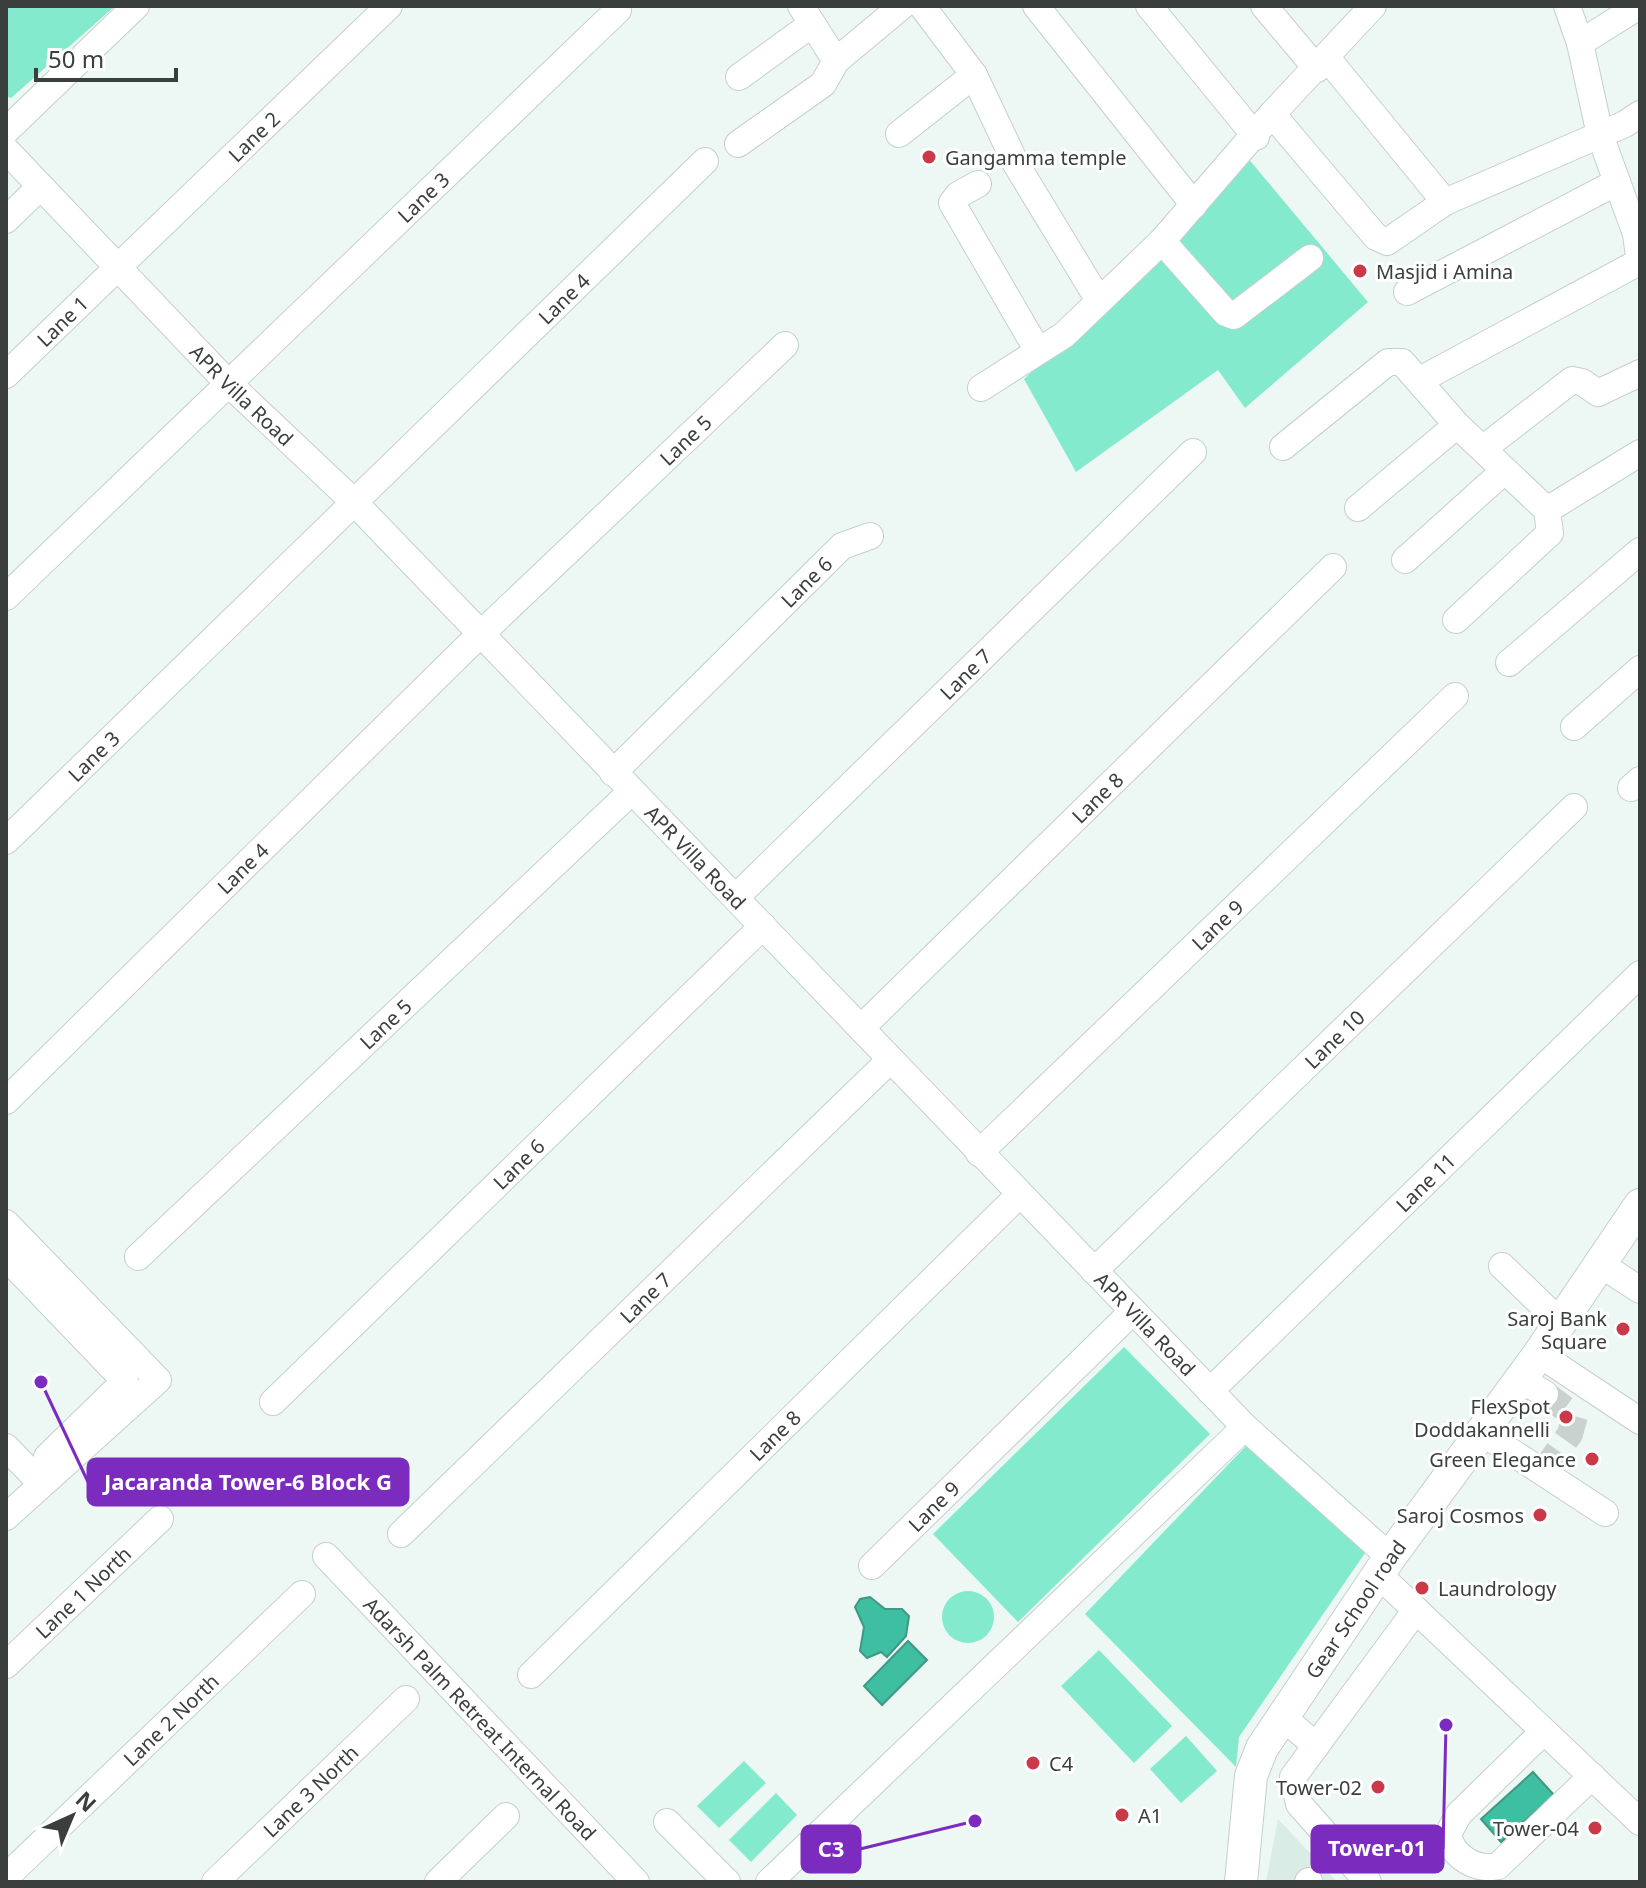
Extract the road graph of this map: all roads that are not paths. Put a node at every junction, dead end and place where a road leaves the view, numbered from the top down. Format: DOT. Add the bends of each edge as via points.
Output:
graph roads {
  1 [pos="136,6"];
  2 [pos="389,6"];
  3 [pos="902,6"];
  4 [pos="922,6"];
  5 [pos="1036,6"];
  6 [pos="1149,6"];
  7 [pos="1264,6"];
  8 [pos="1567,6"];
  9 [pos="1639,6"];
  10 [pos="1369,8"];
  11 [pos="618,10"];
  12 [pos="806,15"];
  13 [pos="1580,43"];
  14 [pos="836,61"];
  15 [pos="1322,63"];
  16 [pos="974,75"];
  17 [pos="739,77"];
  18 [pos="1272,114"];
  19 [pos="1640,114"];
  20 [pos="6,131"];
  21 [pos="899,134"];
  22 [pos="1600,135"];
  23 [pos="1256,137"];
  24 [pos="738,144"];
  25 [pos="6,150"];
  26 [pos="705,161"];
  27 [pos="1617,182"];
  28 [pos="978,184"];
  29 [pos="40,187"];
  30 [pos="1445,202"];
  31 [pos="1194,205"];
  32 [pos="7,217"];
  33 [pos="1638,233"];
  34 [pos="1162,241"];
  35 [pos="1310,258"];
  36 [pos="1640,263"];
  37 [pos="118,266"];
  38 [pos="1407,292"];
  39 [pos="1098,299"];
  40 [pos="785,345"];
  41 [pos="1038,351"];
  42 [pos="1640,373"];
  43 [pos="6,375"];
  44 [pos="1420,380"];
  45 [pos="228,383"];
  46 [pos="981,388"];
  47 [pos="1457,425"];
  48 [pos="1283,447"];
  49 [pos="1484,448"];
  50 [pos="1193,452"];
  51 [pos="1640,453"];
  52 [pos="1504,471"];
  53 [pos="353,501"];
  54 [pos="1358,508"];
  55 [pos="1547,510"];
  56 [pos="870,536"];
  57 [pos="1640,551"];
  58 [pos="1405,560"];
  59 [pos="1333,567"];
  60 [pos="6,597"];
  61 [pos="1456,620"];
  62 [pos="481,634"];
  63 [pos="1509,663"];
  64 [pos="1640,669"];
  65 [pos="1455,696"];
  66 [pos="1574,727"];
  67 [pos="622,782"];
  68 [pos="1574,807"];
  69 [pos="6,841"];
  70 [pos="736,897"];
  71 [pos="763,926"];
  72 [pos="1640,974"];
  73 [pos="861,1028"];
  74 [pos="890,1060"];
  75 [pos="6,1101"];
  76 [pos="979,1153"];
  77 [pos="1020,1194"];
  78 [pos="1640,1205"];
  79 [pos="6,1223"];
  80 [pos="6,1257"];
  81 [pos="138,1257"];
  82 [pos="1600,1264"];
  83 [pos="1502,1266"];
  84 [pos="1094,1271"];
  85 [pos="1640,1290"];
  86 [pos="1133,1311"];
  87 [pos="1560,1322"];
  88 [pos="1534,1376"];
  89 [pos="1210,1391"];
  90 [pos="273,1402"];
  91 [pos="1640,1421"];
  92 [pos="1245,1427"];
  93 [pos="1481,1432"];
  94 [pos="6,1447"];
  95 [pos="37,1478"];
  96 [pos="1605,1513"];
  97 [pos="6,1516"];
  98 [pos="160,1519"];
  99 [pos="401,1534"];
  100 [pos="326,1556"];
  101 [pos="872,1566"];
  102 [pos="1384,1566"];
  103 [pos="302,1594"];
  104 [pos="1416,1610"];
  105 [pos="6,1665"];
  106 [pos="531,1675"];
  107 [pos="406,1699"];
  108 [pos="1283,1717"];
  109 [pos="1543,1732"];
  110 [pos="1316,1746"];
  111 [pos="1592,1776"];
  112 [pos="506,1816"];
  113 [pos="667,1822"];
  114 [pos="1640,1822"];
  115 [pos="6,1877"];
  116 [pos="215,1882"];
  117 [pos="438,1882"];
  118 [pos="636,1882"];
  119 [pos="727,1882"];
  120 [pos="769,1882"];
  121 [pos="1241,1882"];
  122 [pos="1368,1882"];
  1 -- 20 [label="street"];
  2 -- 37 [label="street, Lane 2"];
  3 -- 14 [label="street"];
  4 -- 16 [label="street"];
  5 -- 31 [label="street"];
  6 -- 23 [label="street"];
  7 -- 15 [label="street"];
  8 -- 13 [label="street"];
  9 -- 13 [label="street"];
  10 -- 15 [label="street"];
  11 -- 45 [label="street, Lane 3"];
  12 -- 14 [label="street"];
  12 -- 17 [label="street"];
  13 -- 22 [label="street"];
  14 -- 24 [label="street" via="823,84"];
  15 -- 18 [label="street"];
  15 -- 30 [label="street"];
  16 -- 21 [label="street"];
  16 -- 39 [label="street" via="1016,164"];
  18 -- 23 [label="street"];
  18 -- 30 [label="street" via="1382,241 1391,241"];
  19 -- 22 [label="street"];
  22 -- 27 [label="street"];
  22 -- 30 [label="street"];
  23 -- 31 [label="street"];
  25 -- 29 [label="street, APR Villa Road"];
  26 -- 53 [label="street, Lane 4"];
  27 -- 33 [label="street"];
  27 -- 38 [label="street"];
  28 -- 41 [label="street" via="952,203"];
  29 -- 32 [label="street"];
  29 -- 37 [label="street, APR Villa Road"];
  31 -- 34 [label="street"];
  33 -- 36 [label="street"];
  34 -- 35 [label="street" via="1234,316"];
  34 -- 39 [label="street"];
  36 -- 44 [label="street"];
  37 -- 43 [label="street, Lane 1"];
  37 -- 45 [label="street, APR Villa Road"];
  39 -- 41 [label="street" via="1064,335"];
  40 -- 62 [label="street, Lane 5"];
  41 -- 46 [label="street"];
  42 -- 49 [label="street" via="1598,393 1572,380"];
  44 -- 47 [label="street"];
  44 -- 48 [label="street" via="1402,362 1388,362"];
  45 -- 53 [label="street, APR Villa Road"];
  45 -- 60 [label="street"];
  47 -- 49 [label="street"];
  47 -- 54 [label="street"];
  49 -- 52 [label="street"];
  50 -- 70 [label="street, Lane 7"];
  51 -- 55 [label="street"];
  52 -- 55 [label="street"];
  52 -- 58 [label="street"];
  53 -- 62 [label="street, APR Villa Road"];
  53 -- 69 [label="street, Lane 3"];
  55 -- 61 [label="street" via="1550,533"];
  56 -- 67 [label="street, Lane 6" via="842,546"];
  57 -- 63 [label="street"];
  59 -- 73 [label="street, Lane 8"];
  62 -- 67 [label="street, APR Villa Road"];
  62 -- 75 [label="street, Lane 4"];
  64 -- 66 [label="street"];
  65 -- 76 [label="street, Lane 9"];
  67 -- 70 [label="street, APR Villa Road"];
  67 -- 81 [label="street, Lane 5"];
  68 -- 84 [label="street, Lane 10"];
  70 -- 71 [label="street, APR Villa Road"];
  71 -- 73 [label="street, APR Villa Road"];
  71 -- 90 [label="street, Lane 6"];
  72 -- 89 [label="street, Lane 11"];
  73 -- 74 [label="street, APR Villa Road"];
  74 -- 76 [label="street, APR Villa Road"];
  74 -- 99 [label="street, Lane 7"];
  76 -- 77 [label="street, APR Villa Road"];
  77 -- 84 [label="street, APR Villa Road"];
  77 -- 106 [label="street, Lane 8"];
  78 -- 82 [label="main road, Gear School road"];
  79 -- 95 [label="street" via="158,1380"];
  80 -- 95 [label="street" via="125,1381"];
  82 -- 85 [label="street"];
  82 -- 87 [label="main road, Gear School road"];
  83 -- 87 [label="street"];
  84 -- 86 [label="street, APR Villa Road"];
  86 -- 89 [label="street, APR Villa Road"];
  86 -- 101 [label="street, Lane 9"];
  87 -- 88 [label="main road, Gear School road"];
  88 -- 91 [label="street"];
  88 -- 93 [label="main road, Gear School road"];
  89 -- 92 [label="street, APR Villa Road"];
  92 -- 102 [label="street, APR Villa Road"];
  92 -- 120 [label="street"];
  93 -- 96 [label="street"];
  93 -- 102 [label="main road, Gear School road"];
  94 -- 95 [label="street"];
  95 -- 97 [label="street"];
  98 -- 105 [label="street, Lane 1 North"];
  100 -- 118 [label="street, Adarsh Palm Retreat Internal Road"];
  102 -- 104 [label="street, APR Villa Road"];
  102 -- 108 [label="main road, Gear School road"];
  103 -- 115 [label="street, Lane 2 North"];
  104 -- 109 [label="street, APR Villa Road"];
  104 -- 110 [label="street"];
  107 -- 116 [label="street, Lane 3 North"];
  108 -- 110 [label="street"];
  108 -- 121 [label="main road, Gear School road" via="1251,1776"];
  109 -- 111 [label="street, APR Villa Road"];
  109 -- 111 [label="street" via="1459,1814 1448,1834 1458,1855 1481,1867 1505,1862"];
  110 -- 122 [label="street" via="1293,1777 1293,1790 1299,1804"];
  111 -- 114 [label="street, APR Villa Road"];
  112 -- 117 [label="street"];
  113 -- 119 [label="street"];
}
